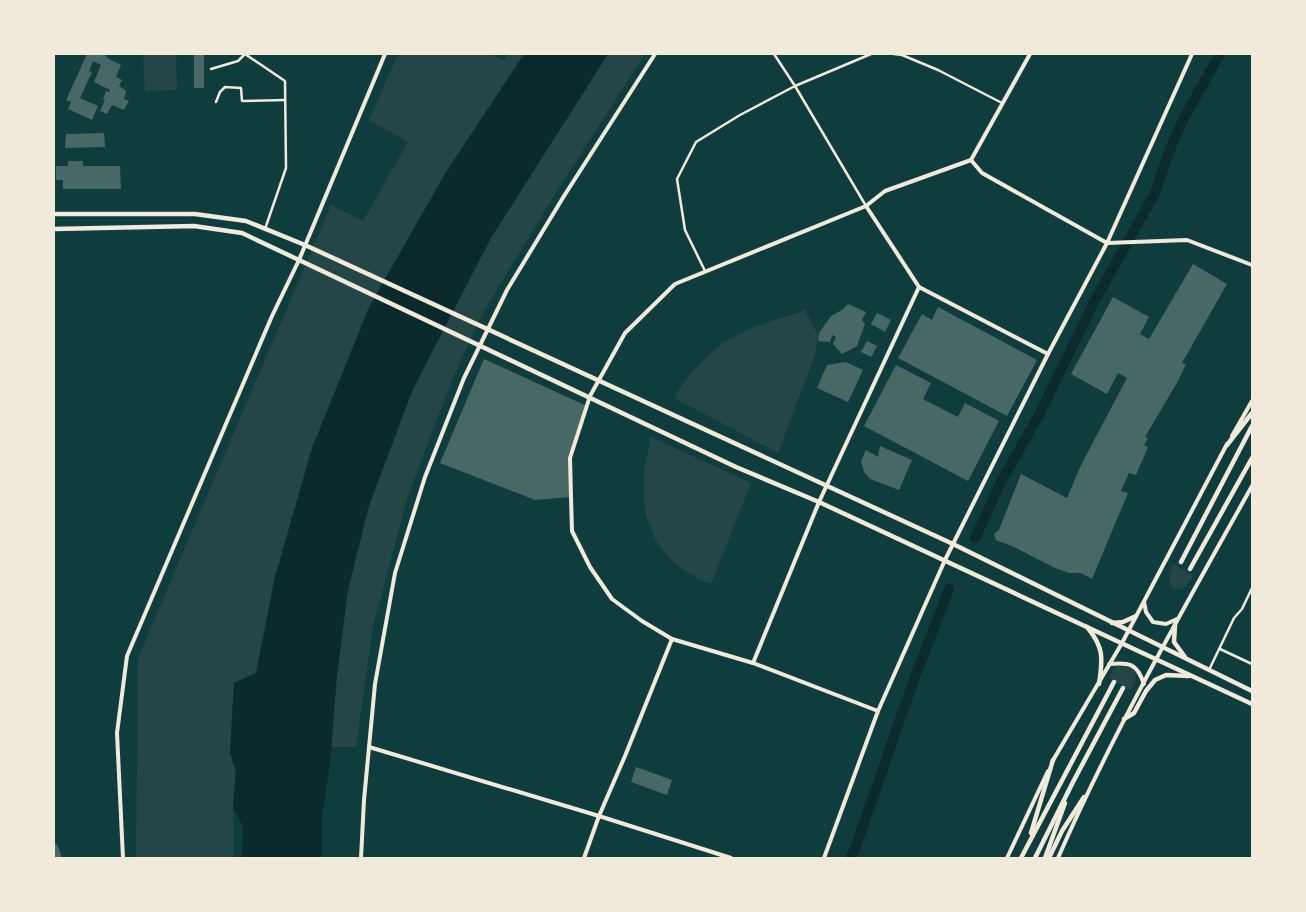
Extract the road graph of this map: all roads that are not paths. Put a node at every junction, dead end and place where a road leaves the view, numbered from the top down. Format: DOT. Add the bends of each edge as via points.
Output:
graph roads {
  1 [pos="245,54"];
  2 [pos="384,54"];
  3 [pos="655,54"];
  4 [pos="774,54"];
  5 [pos="871,54"];
  6 [pos="894,54"];
  7 [pos="1030,54"];
  8 [pos="1192,54"];
  9 [pos="211,69"];
  10 [pos="795,86"];
  11 [pos="285,100"];
  12 [pos="216,102"];
  13 [pos="1002,103"];
  14 [pos="971,160"];
  15 [pos="866,206"];
  16 [pos="54,214"];
  17 [pos="54,229"];
  18 [pos="265,229"];
  19 [pos="1108,243"];
  20 [pos="305,245"];
  21 [pos="299,260"];
  22 [pos="1252,266"];
  23 [pos="705,271"];
  24 [pos="919,287"];
  25 [pos="1048,354"];
  26 [pos="1252,402"];
  27 [pos="1252,413"];
  28 [pos="1252,426"];
  29 [pos="1227,445"];
  30 [pos="1252,458"];
  31 [pos="826,486"];
  32 [pos="1252,486"];
  33 [pos="819,502"];
  34 [pos="953,544"];
  35 [pos="945,560"];
  36 [pos="1181,562"];
  37 [pos="1190,569"];
  38 [pos="1252,588"];
  39 [pos="1144,602"];
  40 [pos="1136,616"];
  41 [pos="1178,618"];
  42 [pos="1111,622"];
  43 [pos="1174,625"];
  44 [pos="1086,626"];
  45 [pos="1128,631"];
  46 [pos="672,639"];
  47 [pos="1122,643"];
  48 [pos="1162,648"];
  49 [pos="1219,649"];
  50 [pos="1156,660"];
  51 [pos="753,663"];
  52 [pos="1109,664"];
  53 [pos="1194,664"];
  54 [pos="1252,664"];
  55 [pos="1208,671"];
  56 [pos="1193,676"];
  57 [pos="1114,682"];
  58 [pos="1098,684"];
  59 [pos="1144,684"];
  60 [pos="1123,688"];
  61 [pos="1252,691"];
  62 [pos="1252,704"];
  63 [pos="878,711"];
  64 [pos="1124,719"];
  65 [pos="369,747"];
  66 [pos="1053,760"];
  67 [pos="1072,782"];
  68 [pos="1084,797"];
  69 [pos="599,816"];
  70 [pos="1029,842"];
  71 [pos="123,858"];
  72 [pos="361,858"];
  73 [pos="584,858"];
  74 [pos="731,858"];
  75 [pos="824,858"];
  76 [pos="1007,858"];
  77 [pos="1021,858"];
  78 [pos="1035,858"];
  79 [pos="1047,858"];
  80 [pos="1058,858"];
  1 -- 9 [label="street" via="238,61"];
  1 -- 11 [label="street" via="286,81"];
  2 -- 20 [label="street"];
  3 -- 65 [label="street" via="507,290 464,378 425,477 395,572 375,684"];
  4 -- 10 [label="street"];
  5 -- 10 [label="street"];
  6 -- 13 [label="street" via="938,70"];
  7 -- 13 [label="street"];
  8 -- 19 [label="street"];
  10 -- 15 [label="street"];
  10 -- 23 [label="street" via="696,142 677,180 685,230"];
  11 -- 12 [label="street" via="242,101 242,88 225,87"];
  11 -- 18 [label="street" via="286,168"];
  13 -- 14 [label="street"];
  14 -- 15 [label="street" via="885,191"];
  14 -- 19 [label="street" via="982,172"];
  15 -- 23 [label="street"];
  15 -- 24 [label="street"];
  16 -- 18 [label="main road" via="195,214 246,221"];
  17 -- 21 [label="main road" via="194,226 242,233"];
  18 -- 20 [label="main road"];
  19 -- 22 [label="street" via="1186,240"];
  19 -- 25 [label="street"];
  20 -- 21 [label="street"];
  20 -- 31 [label="main road"];
  21 -- 33 [label="main road" via="736,467"];
  21 -- 71 [label="street" via="127,656 117,733"];
  23 -- 46 [label="street" via="675,284 625,333 590,396 570,458 572,531 590,567 612,599"];
  24 -- 25 [label="street"];
  24 -- 31 [label="street"];
  25 -- 34 [label="street"];
  26 -- 29 [label="street"];
  27 -- 29 [label="main road"];
  28 -- 36 [label="main road"];
  29 -- 39 [label="street"];
  30 -- 37 [label="main road"];
  31 -- 33 [label="street"];
  31 -- 34 [label="main road"];
  32 -- 41 [label="street"];
  33 -- 35 [label="main road"];
  33 -- 51 [label="street"];
  34 -- 35 [label="street"];
  34 -- 42 [label="main road"];
  35 -- 44 [label="main road"];
  35 -- 63 [label="street"];
  38 -- 49 [label="street"];
  39 -- 40 [label="street"];
  39 -- 41 [label="street" via="1153,622 1166,624"];
  40 -- 42 [label="main road" via="1123,622"];
  40 -- 45 [label="street"];
  41 -- 43 [label="street"];
  42 -- 45 [label="main road"];
  43 -- 48 [label="street"];
  43 -- 53 [label="main road" via="1174,642"];
  44 -- 47 [label="main road"];
  44 -- 58 [label="main road" via="1095,636 1103,654"];
  45 -- 47 [label="street"];
  45 -- 48 [label="main road"];
  46 -- 51 [label="street"];
  46 -- 69 [label="street"];
  47 -- 50 [label="main road"];
  47 -- 52 [label="street"];
  48 -- 50 [label="street"];
  48 -- 53 [label="main road"];
  49 -- 54 [label="street"];
  49 -- 55 [label="street"];
  50 -- 56 [label="main road"];
  50 -- 59 [label="street"];
  51 -- 63 [label="street"];
  52 -- 58 [label="street"];
  52 -- 59 [label="street" via="1133,665"];
  53 -- 55 [label="main road"];
  55 -- 61 [label="main road"];
  56 -- 62 [label="main road"];
  56 -- 64 [label="main road" via="1166,675 1155,680 1134,713"];
  57 -- 70 [label="main road"];
  58 -- 66 [label="street"];
  59 -- 64 [label="street"];
  60 -- 67 [label="main road"];
  63 -- 75 [label="street"];
  64 -- 68 [label="street"];
  65 -- 69 [label="street"];
  65 -- 72 [label="street"];
  66 -- 70 [label="main road"];
  66 -- 76 [label="street"];
  67 -- 78 [label="main road"];
  67 -- 79 [label="main road"];
  68 -- 79 [label="main road"];
  68 -- 80 [label="street"];
  69 -- 73 [label="street"];
  69 -- 74 [label="street"];
  70 -- 77 [label="main road"];
}
